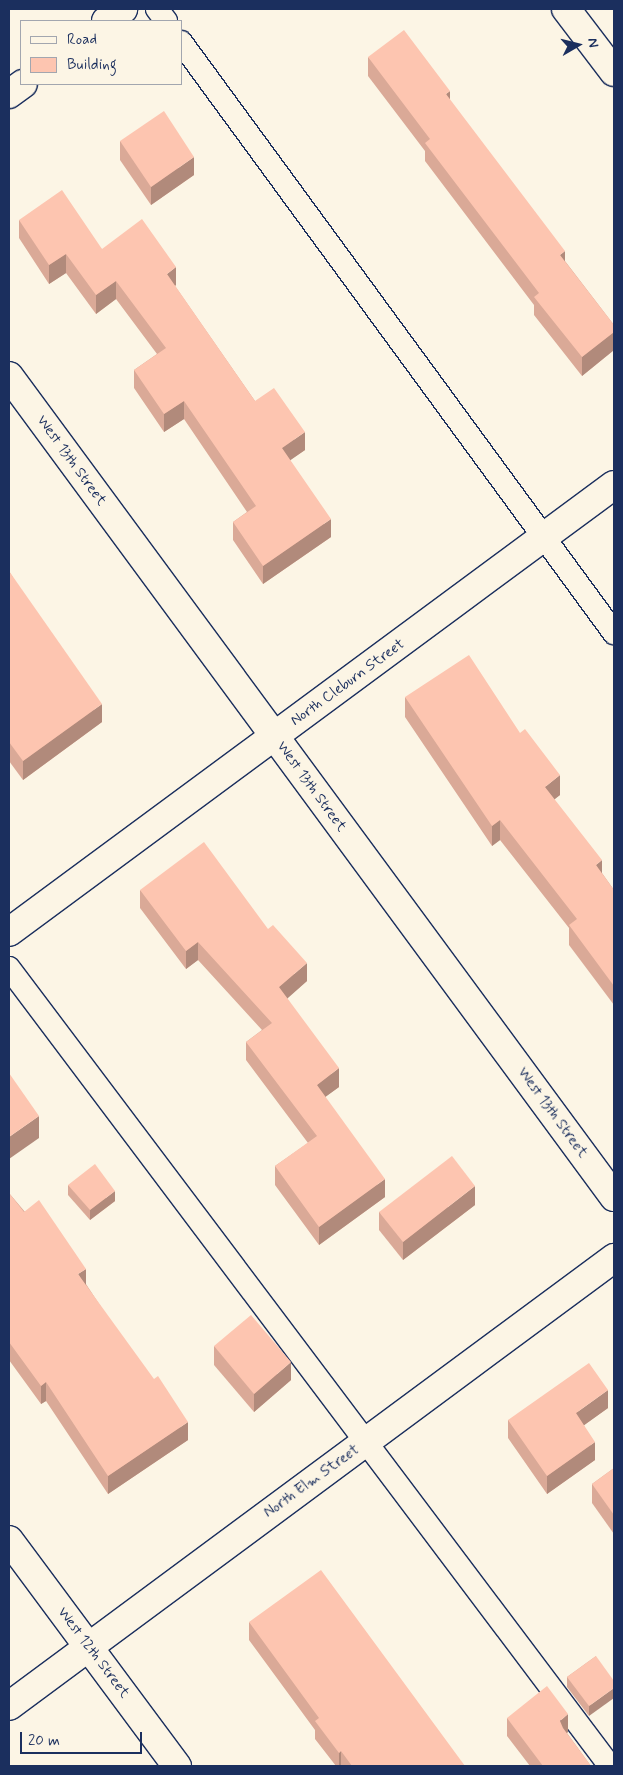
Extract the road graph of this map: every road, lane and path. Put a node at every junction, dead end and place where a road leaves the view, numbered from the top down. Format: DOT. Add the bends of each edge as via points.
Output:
graph roads {
  1 [pos="123,9"];
  2 [pos="157,9"];
  3 [pos="566,9"];
  4 [pos="107,20"];
  5 [pos="165,20"];
  6 [pos="182,43"];
  7 [pos="614,72"];
  8 [pos="22,85"];
  9 [pos="9,94"];
  10 [pos="9,376"];
  11 [pos="614,485"];
  12 [pos="544,538"];
  13 [pos="614,634"];
  14 [pos="274,737"];
  15 [pos="9,932"];
  16 [pos="9,968"];
  17 [pos="614,1197"];
  18 [pos="614,1258"];
  19 [pos="367,1441"];
  20 [pos="9,1540"];
  21 [pos="88,1647"];
  22 [pos="9,1706"];
  23 [pos="177,1766"];
  24 [pos="610,1766"];
  1 -- 4 [label="street"];
  2 -- 5 [label="lane"];
  3 -- 7 [label="street"];
  6 -- 12 [label="lane"];
  8 -- 9 [label="street"];
  10 -- 14 [label="street, West 13th Street"];
  11 -- 12 [label="street, North Cleburn Street"];
  12 -- 13 [label="lane"];
  12 -- 14 [label="street, North Cleburn Street"];
  14 -- 15 [label="street, North Cleburn Street"];
  14 -- 17 [label="street, West 13th Street"];
  16 -- 19 [label="lane"];
  18 -- 19 [label="street, North Elm Street"];
  19 -- 21 [label="street, North Elm Street"];
  19 -- 24 [label="lane"];
  20 -- 21 [label="street, West 12th Street"];
  21 -- 22 [label="street, North Elm Street"];
  21 -- 23 [label="street, West 12th Street"];
}
